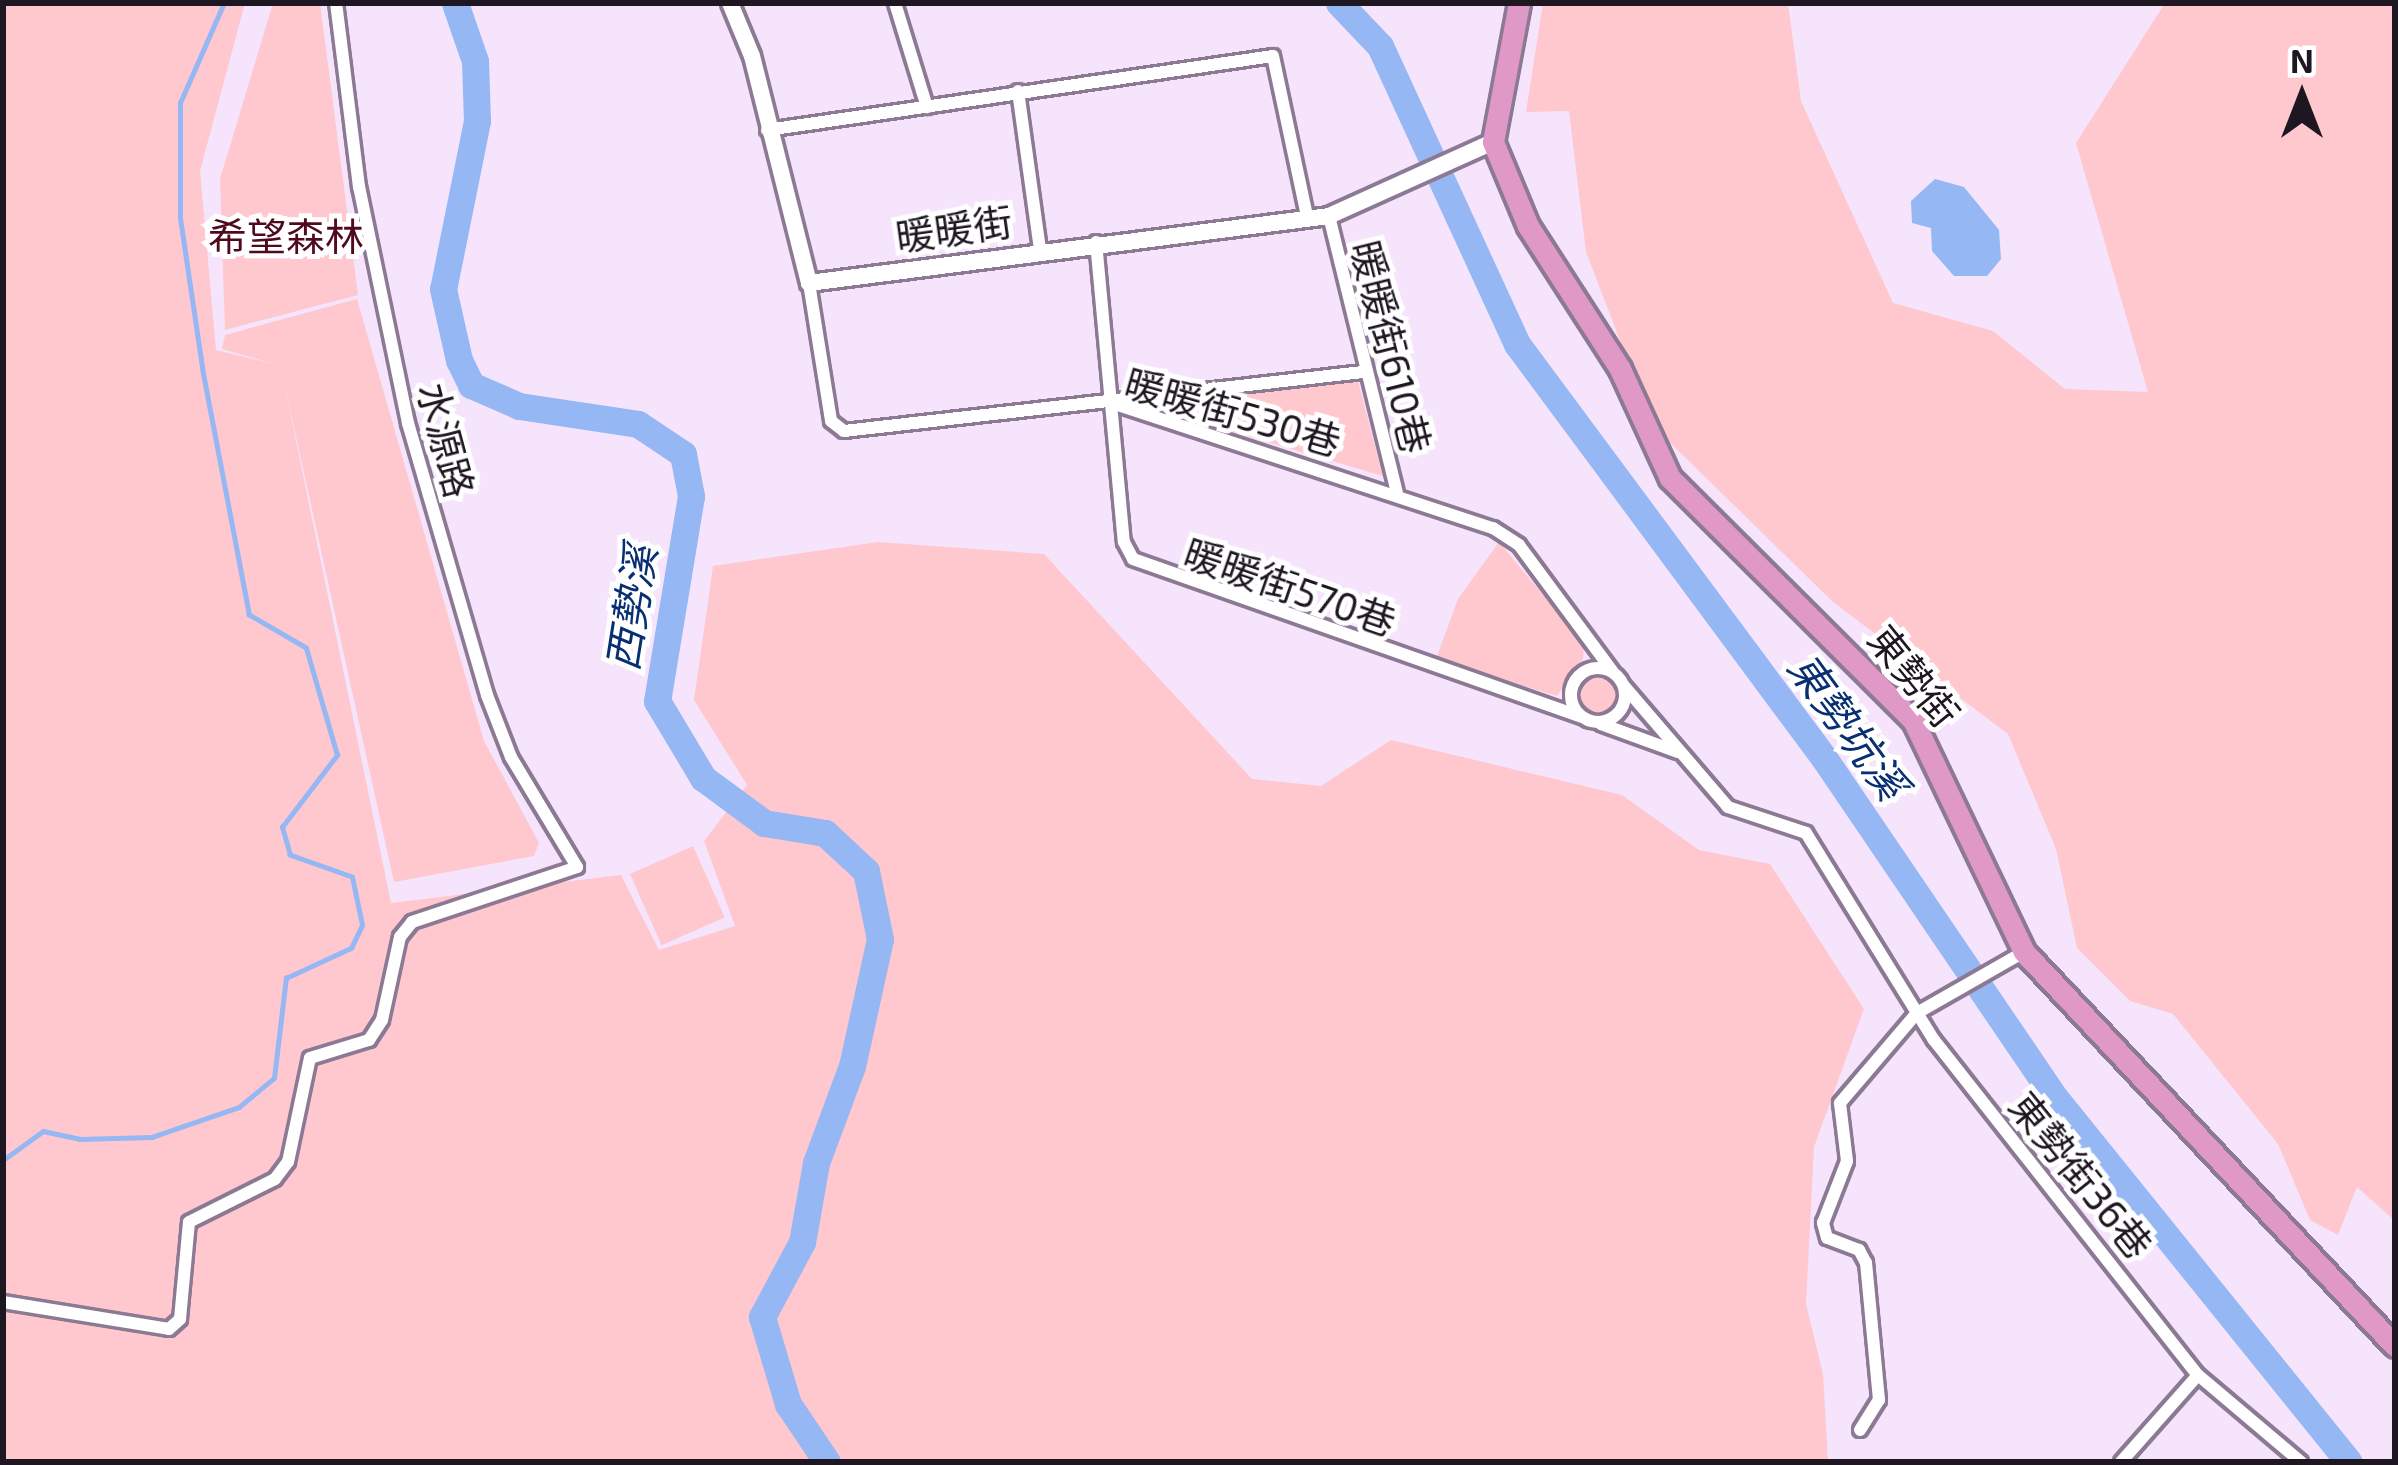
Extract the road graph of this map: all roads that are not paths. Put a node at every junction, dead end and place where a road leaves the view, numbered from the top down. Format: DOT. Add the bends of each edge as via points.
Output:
graph roads {
  1 [pos="336,3"];
  2 [pos="730,3"];
  3 [pos="895,3"];
  4 [pos="1520,3"];
  5 [pos="1018,92"];
  6 [pos="927,107"];
  7 [pos="767,130"];
  8 [pos="1484,146"];
  9 [pos="1307,216"];
  10 [pos="1329,216"];
  11 [pos="1096,242"];
  12 [pos="1040,250"];
  13 [pos="809,283"];
  14 [pos="1363,372"];
  15 [pos="1111,403"];
  16 [pos="1397,492"];
  17 [pos="1613,672"];
  18 [pos="1624,686"];
  19 [pos="1580,716"];
  20 [pos="1597,723"];
  21 [pos="1679,753"];
  22 [pos="2015,958"];
  23 [pos="1917,1012"];
  24 [pos="3,1302"];
  25 [pos="2395,1346"];
  26 [pos="2198,1375"];
  27 [pos="1860,1430"];
  28 [pos="2121,1462"];
  29 [pos="2302,1462"];
  1 -- 24 [label="street, 水源路" via="359,187 408,423 487,695 511,757 577,867 412,922 400,937 382,1020 369,1040 310,1058 288,1162 275,1179 189,1222 180,1319 169,1328"];
  2 -- 7 [label="street" via="752,56"];
  3 -- 6 [label="street"];
  4 -- 8 [label="main road"];
  5 -- 6 [label="street"];
  5 -- 9 [label="street" via="1273,56"];
  5 -- 12 [label="street"];
  6 -- 7 [label="street"];
  7 -- 13 [label="street"];
  8 -- 10 [label="street, 暖暖街"];
  8 -- 22 [label="main road, 東勢街" via="1619,368 1670,478 1913,720"];
  9 -- 10 [label="street, 暖暖街"];
  9 -- 11 [label="street, 暖暖街"];
  10 -- 14 [label="street, 暖暖街610巷"];
  11 -- 12 [label="street, 暖暖街"];
  11 -- 15 [label="street, 暖暖街570巷"];
  12 -- 13 [label="street, 暖暖街"];
  13 -- 15 [label="street, 暖暖街530巷" via="831,422 844,430"];
  14 -- 15 [label="street"];
  14 -- 16 [label="street, 暖暖街610巷"];
  15 -- 16 [label="street, 暖暖街530巷"];
  15 -- 19 [label="street, 暖暖街570巷" via="1124,542 1148,569"];
  16 -- 17 [label="street, 暖暖街530巷" via="1519,545"];
  17 -- 18 [label="street"];
  17 -- 19 [label="street" via="1580,675 1571,691"];
  18 -- 20 [label="street" via="1621,711"];
  18 -- 21 [label="street"];
  19 -- 20 [label="street"];
  20 -- 21 [label="street"];
  21 -- 23 [label="street" via="1728,807 1806,833"];
  22 -- 23 [label="street"];
  22 -- 25 [label="main road, 東勢街"];
  23 -- 26 [label="street, 東勢街36巷"];
  23 -- 27 [label="street" via="1840,1103 1846,1161 1822,1223 1827,1238 1858,1250 1866,1263 1879,1400"];
  26 -- 28 [label="street"];
  26 -- 29 [label="street, 東勢街36巷"];
}
